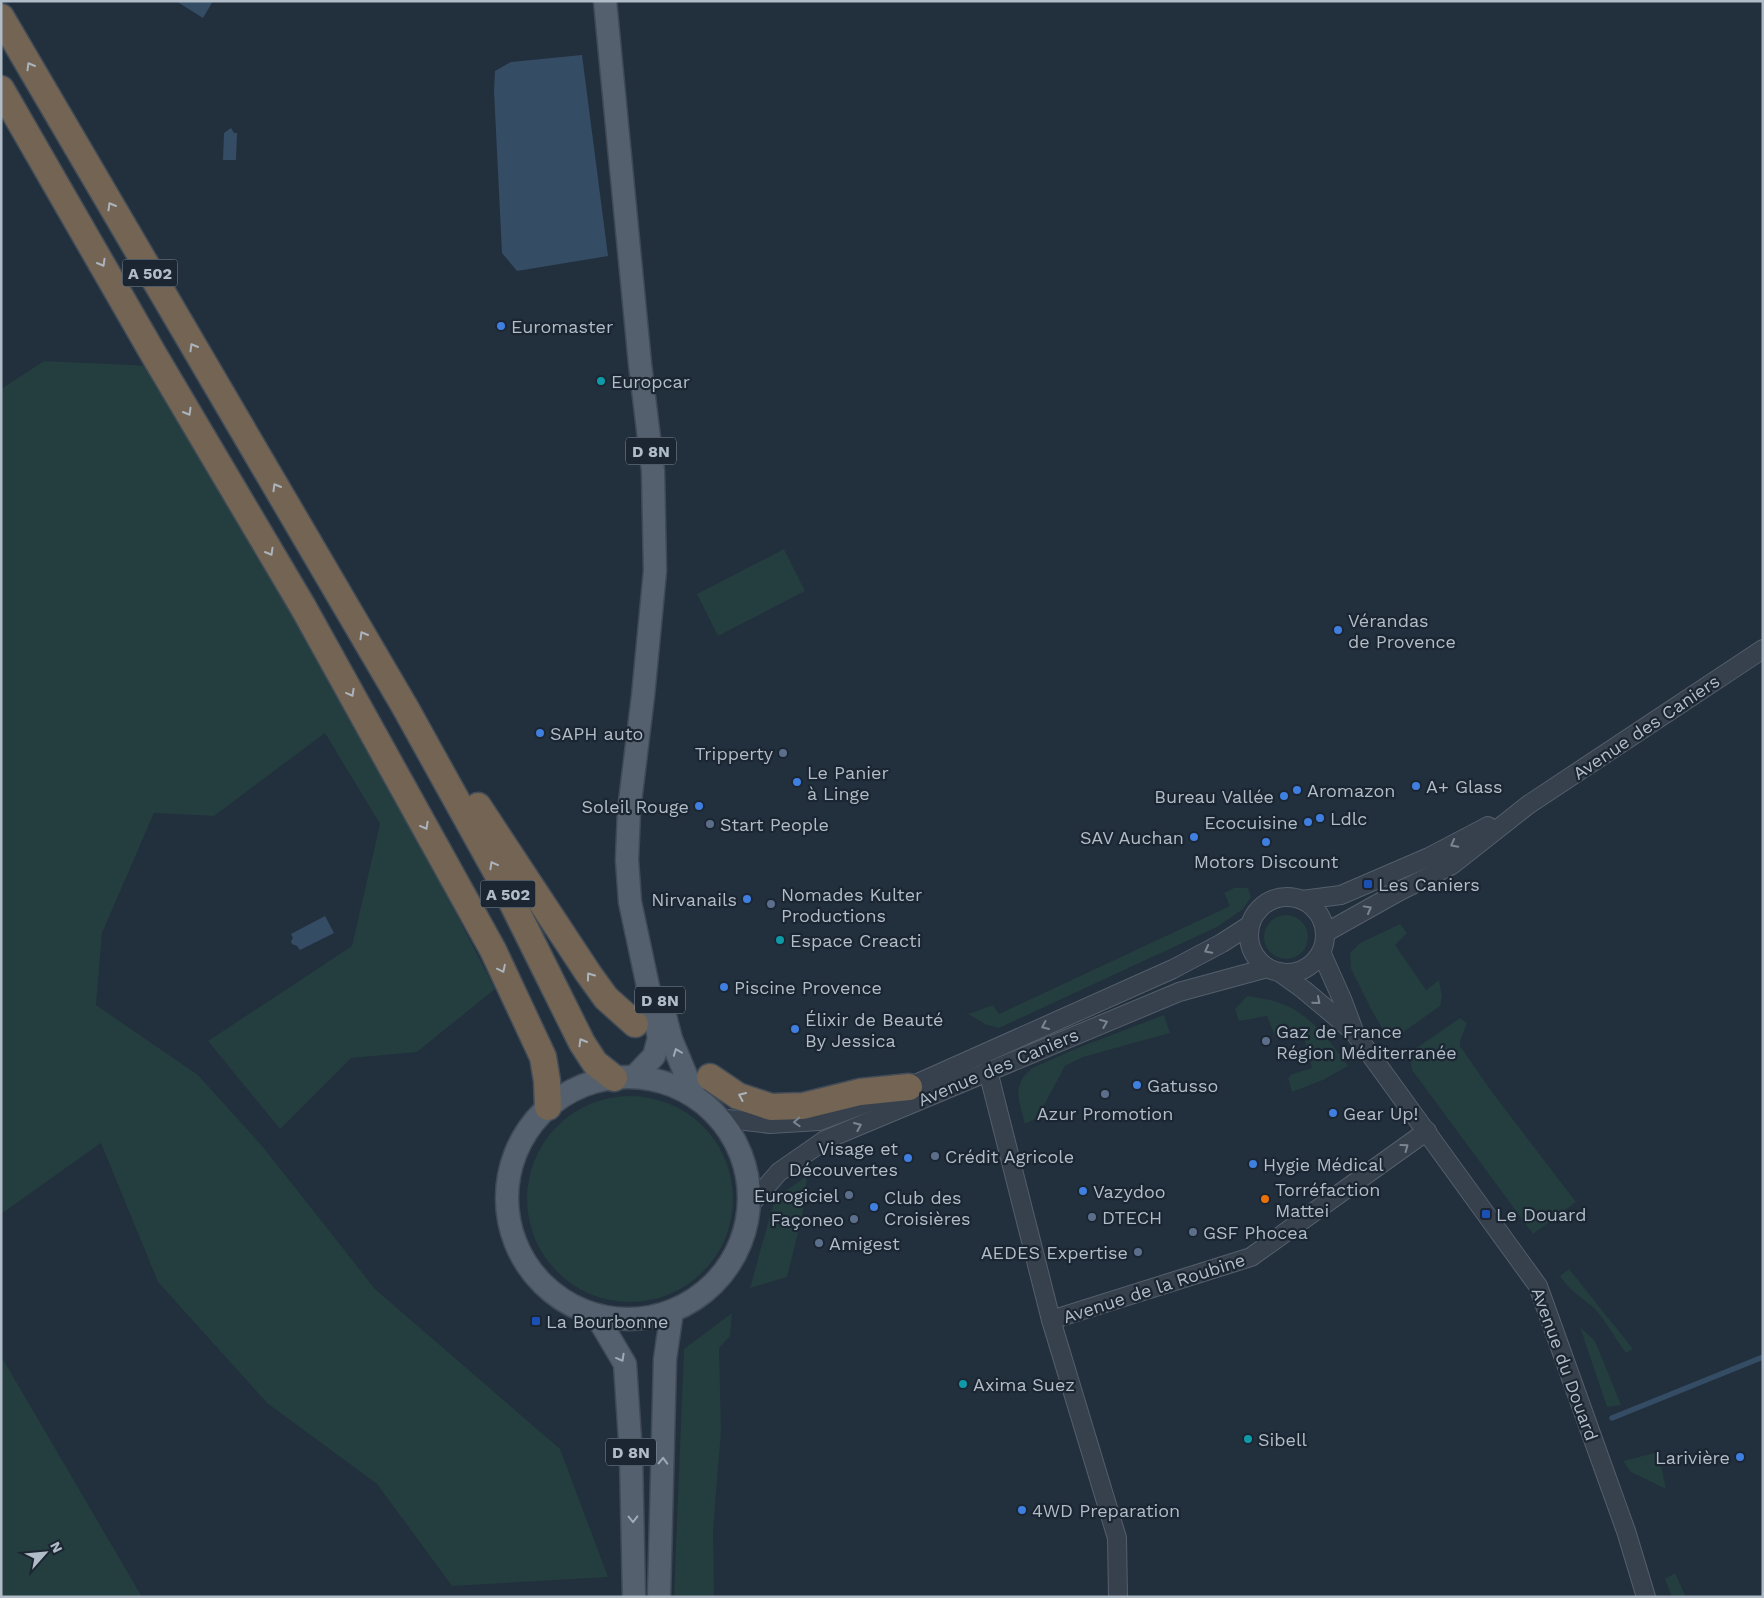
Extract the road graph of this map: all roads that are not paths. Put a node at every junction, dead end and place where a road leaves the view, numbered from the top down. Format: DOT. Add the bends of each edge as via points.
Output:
graph roads {
  1 [pos="605,1"];
  2 [pos="1,17"];
  3 [pos="1,88"];
  4 [pos="1763,649"];
  5 [pos="405,707"];
  6 [pos="1528,805"];
  7 [pos="1302,900"];
  8 [pos="630,902"];
  9 [pos="1250,925"];
  10 [pos="1325,933"];
  11 [pos="1321,952"];
  12 [pos="1273,970"];
  13 [pos="635,1024"];
  14 [pos="1354,1032"];
  15 [pos="988,1071"];
  16 [pos="624,1078"];
  17 [pos="702,1087"];
  18 [pos="909,1087"];
  19 [pos="548,1107"];
  20 [pos="718,1118"];
  21 [pos="1427,1131"];
  22 [pos="749,1206"];
  23 [pos="672,1312"];
  24 [pos="596,1315"];
  25 [pos="1051,1320"];
  26 [pos="634,1597"];
  27 [pos="659,1597"];
  28 [pos="1118,1597"];
  29 [pos="1646,1597"];
  1 -- 8 [label="main road, D 8N" via="653,470 655,532 655,571 629,810 627,860"];
  5 -- 2 [label="highway, A 502, one-way"];
  3 -- 19 [label="highway, A 502, one-way" via="303,607 493,950 543,1057"];
  4 -- 6 [label="street, Avenue des Caniers"];
  13 -- 5 [label="highway, one-way" via="606,998 447,759"];
  16 -- 5 [label="highway, A 502, one-way" via="595,1062 582,1043 503,884"];
  6 -- 7 [label="street, Avenue des Caniers, one-way" via="1429,857 1341,895"];
  10 -- 6 [label="street, Avenue des Caniers, one-way" via="1452,864"];
  7 -- 9 [label="street" via="1289,896 1264,903"];
  7 -- 10 [label="street" via="1318,913"];
  8 -- 16 [label="main road, D 8N" via="659,1038 654,1056"];
  17 -- 8 [label="main road, D 8N, one-way" via="672,1039"];
  9 -- 12 [label="street" via="1251,949 1258,960"];
  9 -- 18 [label="street, Avenue des Caniers, one-way" via="1173,969"];
  10 -- 11 [label="street"];
  11 -- 12 [label="street" via="1304,969 1289,973"];
  11 -- 14 [label="street, Avenue du Douard"];
  12 -- 14 [label="street, Avenue du Douard, one-way" via="1304,990"];
  15 -- 12 [label="street, Avenue des Caniers, one-way" via="1179,992"];
  14 -- 21 [label="street, Avenue du Douard"];
  22 -- 15 [label="street, Avenue des Caniers, one-way" via="779,1172 825,1140"];
  15 -- 25 [label="street"];
  16 -- 17 [label="main road"];
  16 -- 19 [label="main road" via="578,1088"];
  18 -- 17 [label="highway, one-way" via="860,1092 803,1106 771,1107"];
  17 -- 20 [label="main road"];
  18 -- 20 [label="street, Avenue des Caniers, one-way" via="819,1121 770,1124"];
  19 -- 24 [label="main road" via="521,1141 513,1161 508,1182 510,1225 518,1249 549,1290 570,1305"];
  20 -- 22 [label="main road" via="739,1150 749,1187"];
  25 -- 21 [label="street, Avenue de la Roubine, one-way" via="1252,1257"];
  21 -- 29 [label="street, Avenue du Douard" via="1538,1286 1626,1531"];
  22 -- 23 [label="main road" via="740,1244 726,1270 706,1291"];
  23 -- 24 [label="main road" via="622,1320"];
  27 -- 23 [label="main road, D 8N, one-way" via="666,1360"];
  24 -- 26 [label="main road, D 8N, one-way" via="625,1364"];
  25 -- 28 [label="street" via="1117,1538"];
}
